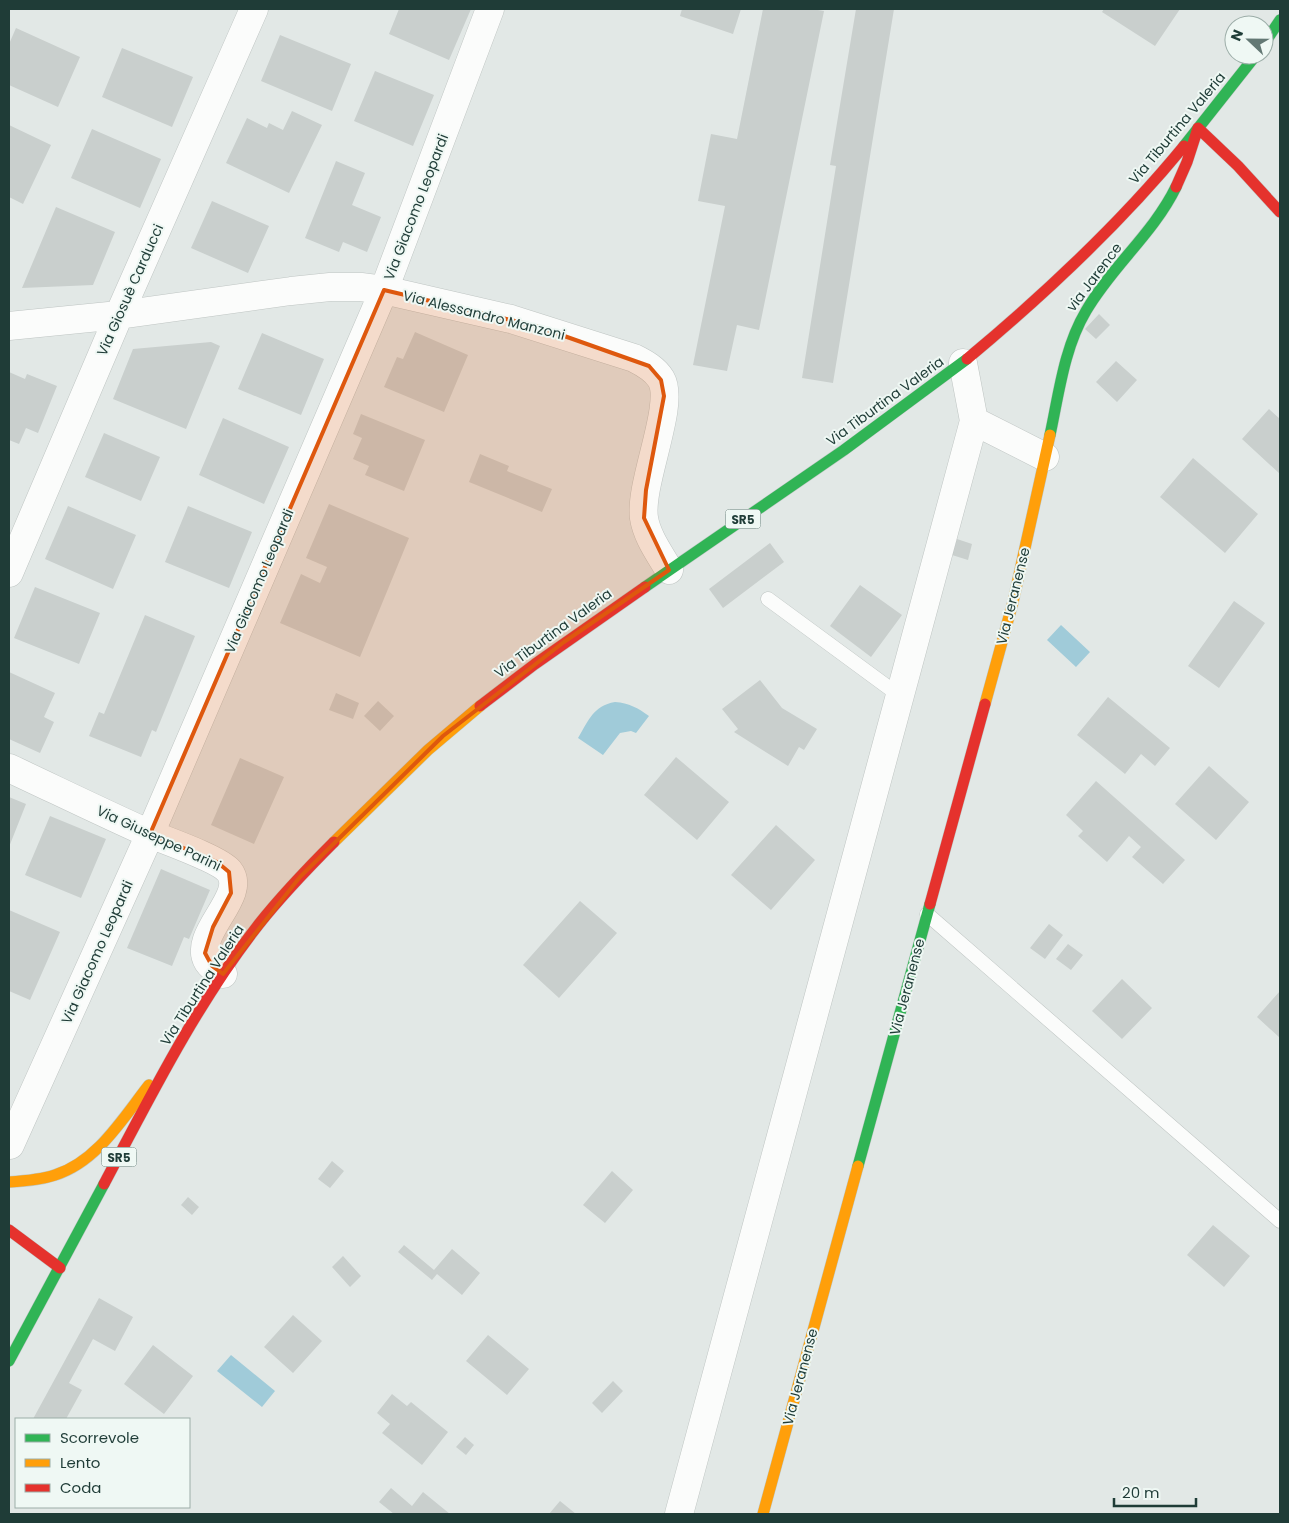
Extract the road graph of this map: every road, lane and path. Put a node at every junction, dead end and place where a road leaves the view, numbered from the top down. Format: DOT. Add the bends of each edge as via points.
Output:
graph roads {
  1 [pos="254,9"];
  2 [pos="490,9"];
  3 [pos="1248,65"];
  4 [pos="1198,128"];
  5 [pos="1280,212"];
  6 [pos="384,290"];
  7 [pos="119,314"];
  8 [pos="9,326"];
  9 [pos="963,362"];
  10 [pos="974,421"];
  11 [pos="1045,457"];
  12 [pos="669,570"];
  13 [pos="9,573"];
  14 [pos="768,598"];
  15 [pos="900,696"];
  16 [pos="9,768"];
  17 [pos="150,834"];
  18 [pos="927,914"];
  19 [pos="223,974"];
  20 [pos="179,1047"];
  21 [pos="10,1145"];
  22 [pos="9,1182"];
  23 [pos="1280,1221"];
  24 [pos="9,1230"];
  25 [pos="60,1268"];
  26 [pos="9,1361"];
  27 [pos="679,1514"];
  28 [pos="762,1514"];
  1 -- 7 [label="street, Via Giosuè Carducci"];
  2 -- 6 [label="street, Via Giacomo Leopardi"];
  3 -- 4 [label="main road, Via Tiburtina Valeria / SR5"];
  4 -- 5 [label="main road"];
  4 -- 9 [label="main road, Via Tiburtina Valeria / SR5" via="1130,206 1089,247"];
  4 -- 11 [label="main road, via Jarence" via="1184,170 1160,216 1078,322 1069,347"];
  6 -- 7 [label="street, Via Alessandro Manzoni" via="330,288"];
  6 -- 12 [label="street, Via Alessandro Manzoni" via="536,326 634,358 649,366 662,380 664,404 646,490 644,518"];
  6 -- 17 [label="street, Via Giacomo Leopardi"];
  7 -- 8 [label="street, Via Alessandro Manzoni"];
  7 -- 13 [label="street, Via Giosuè Carducci"];
  9 -- 10 [label="street"];
  9 -- 12 [label="main road, Via Tiburtina Valeria / SR5"];
  10 -- 11 [label="street"];
  10 -- 15 [label="street"];
  11 -- 18 [label="main road, Via Jeranense" via="1024,556"];
  12 -- 19 [label="main road, Via Tiburtina Valeria / SR5" via="527,669 432,746 294,883"];
  14 -- 15 [label="lane"];
  15 -- 27 [label="street"];
  16 -- 17 [label="street, Via Giuseppe Parini"];
  17 -- 19 [label="street, Via Giuseppe Parini" via="216,862 233,879 231,894 213,927 205,954 212,966"];
  17 -- 21 [label="street, Via Giacomo Leopardi"];
  18 -- 23 [label="lane"];
  18 -- 28 [label="main road, Via Jeranense"];
  19 -- 20 [label="main road, Via Tiburtina Valeria / SR5"];
  20 -- 22 [label="main road" via="107,1138 80,1164 52,1178 26,1183"];
  20 -- 25 [label="main road, Via Tiburtina Valeria / SR5"];
  24 -- 25 [label="main road"];
  25 -- 26 [label="main road, Via Tiburtina Valeria / SR5"];
}
